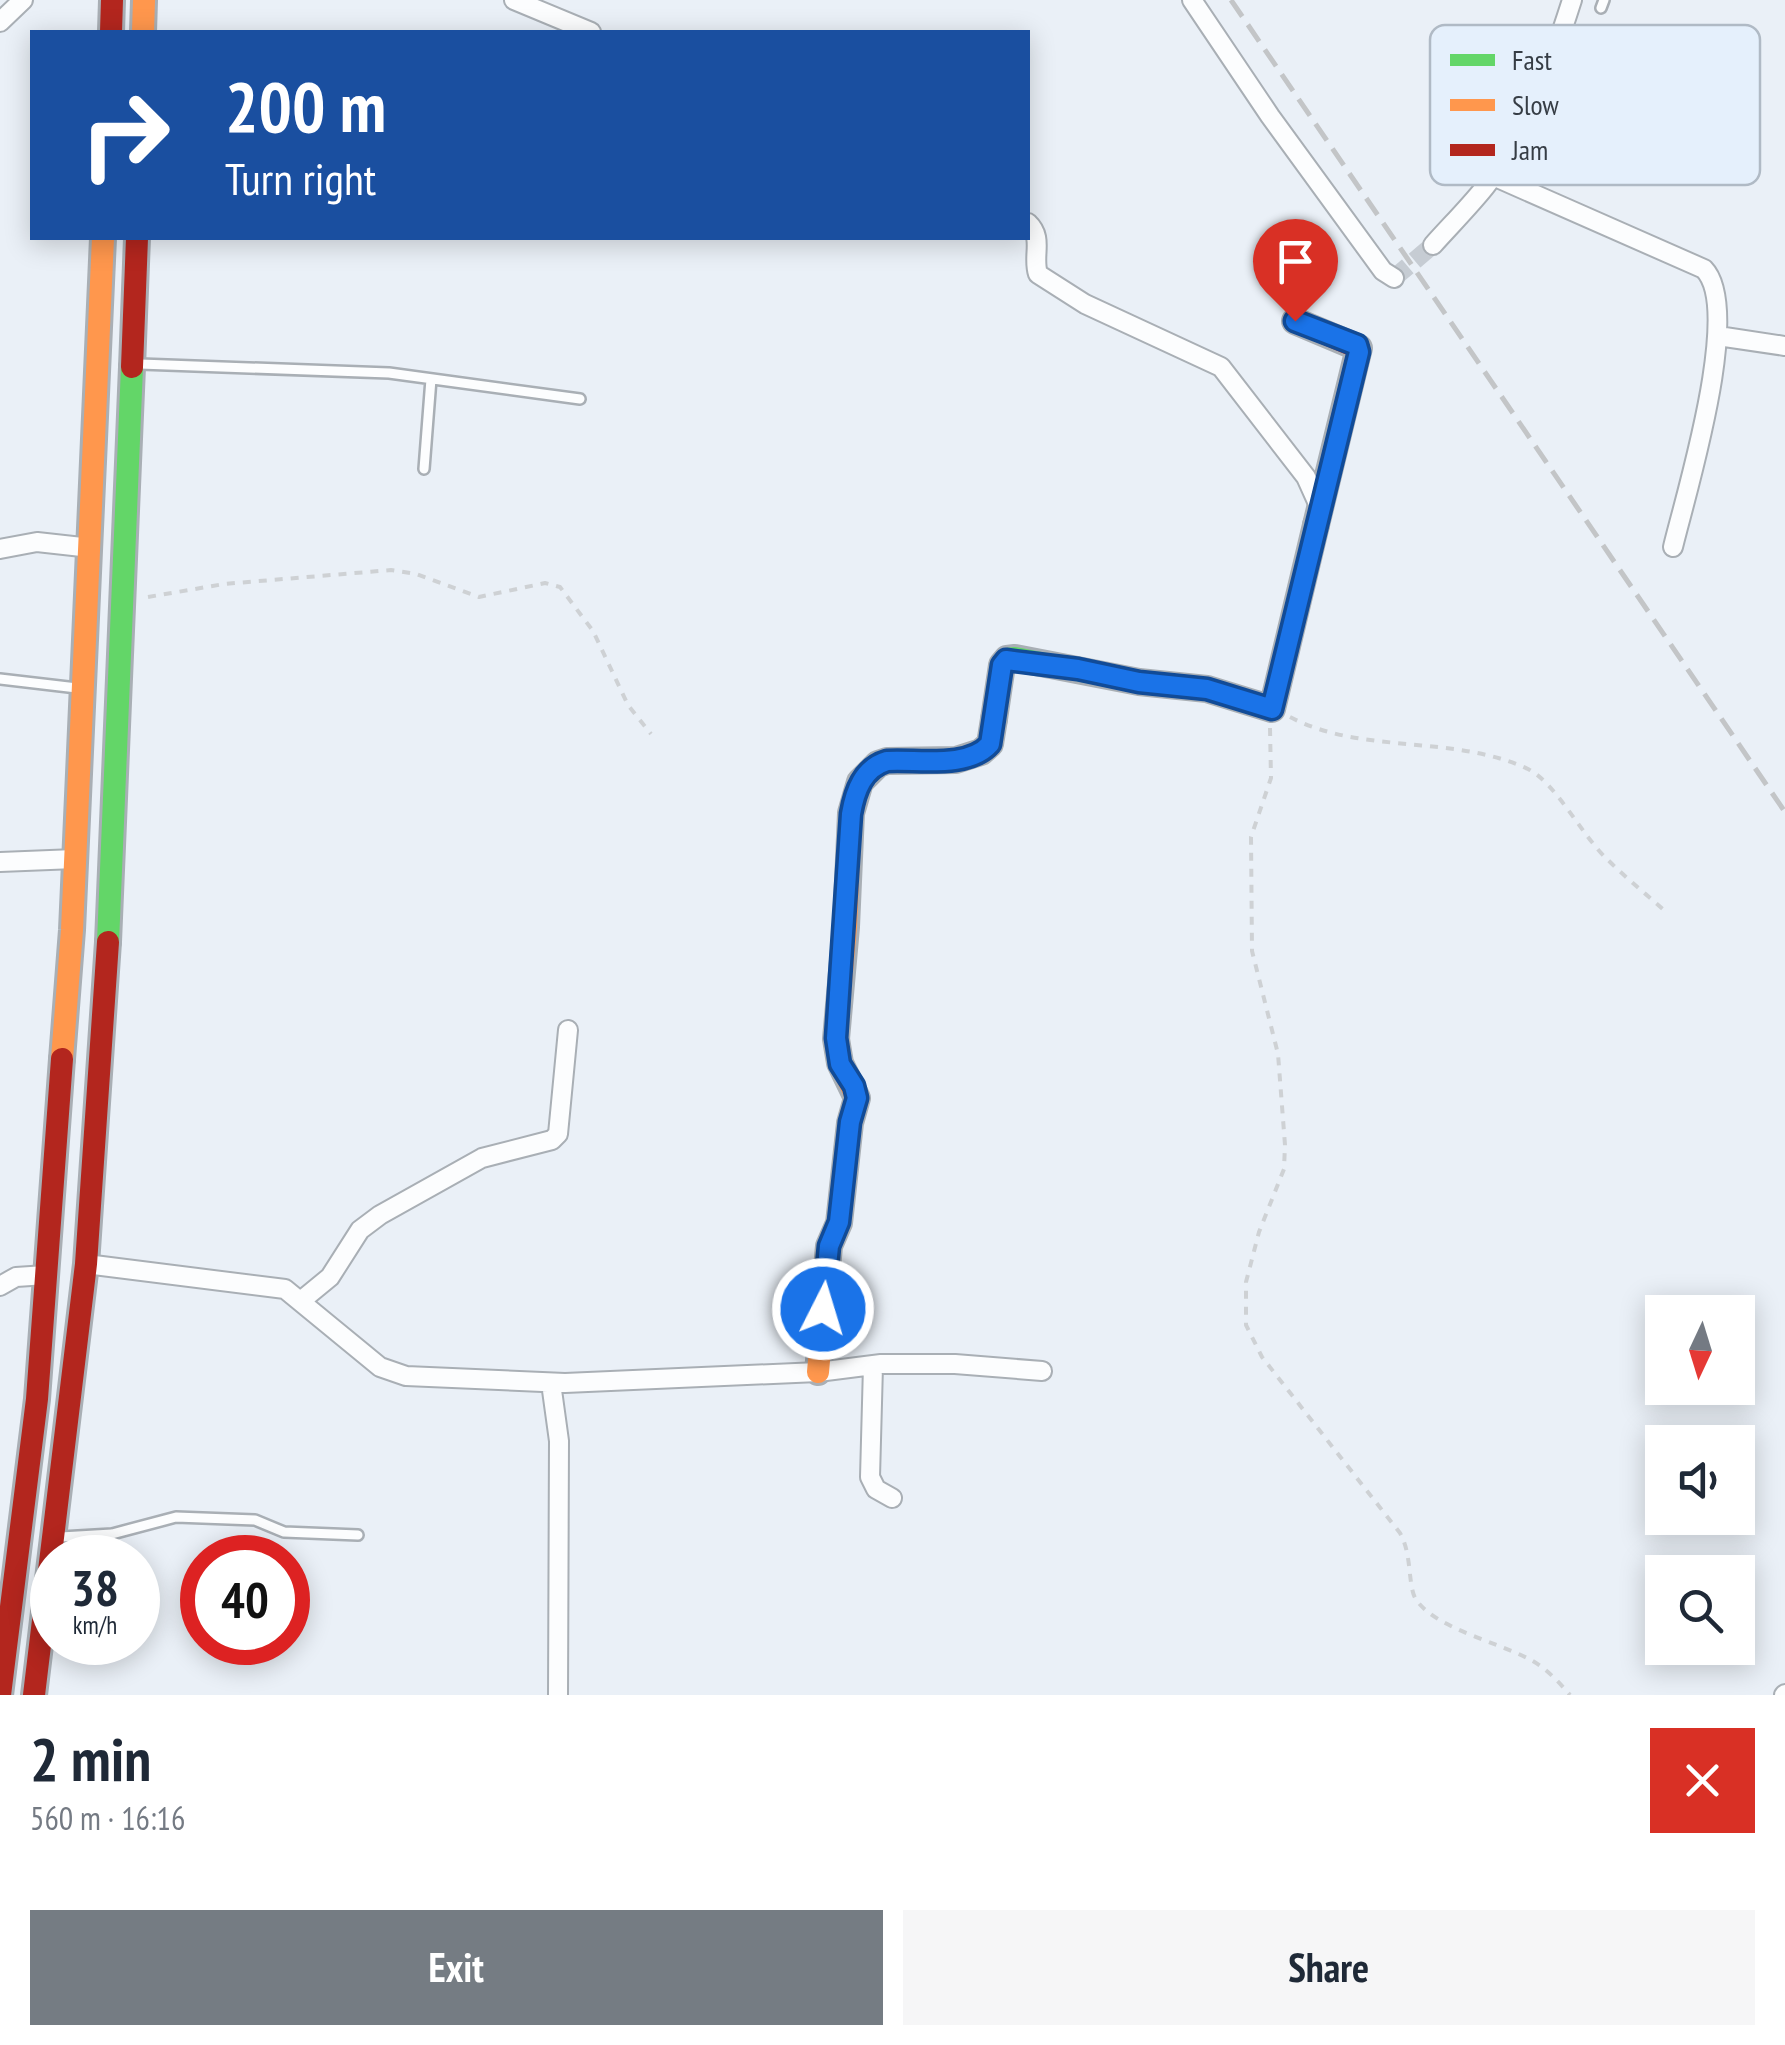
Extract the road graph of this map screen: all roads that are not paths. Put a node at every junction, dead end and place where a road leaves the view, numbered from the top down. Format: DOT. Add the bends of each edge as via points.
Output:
graph roads {
  1 [pos="22,0"];
  2 [pos="112,0"];
  3 [pos="144,0"];
  4 [pos="514,0"];
  5 [pos="1192,0"];
  6 [pos="1572,0"];
  7 [pos="0,22"];
  8 [pos="1564,25"];
  9 [pos="111,30"];
  10 [pos="143,30"];
  11 [pos="586,30"];
  12 [pos="1485,185"];
  13 [pos="1513,185"];
  14 [pos="1030,225"];
  15 [pos="104,240"];
  16 [pos="138,240"];
  17 [pos="1433,244"];
  18 [pos="1394,278"];
  19 [pos="1295,321"];
  20 [pos="1718,336"];
  21 [pos="1785,346"];
  22 [pos="133,364"];
  23 [pos="431,379"];
  24 [pos="580,399"];
  25 [pos="424,469"];
  26 [pos="1320,508"];
  27 [pos="1673,547"];
  28 [pos="91,548"];
  29 [pos="0,549"];
  30 [pos="0,679"];
  31 [pos="84,688"];
  32 [pos="78,794"];
  33 [pos="115,796"];
  34 [pos="75,859"];
  35 [pos="0,862"];
  36 [pos="568,1030"];
  37 [pos="86,1264"];
  38 [pos="46,1275"];
  39 [pos="0,1286"];
  40 [pos="302,1300"];
  41 [pos="872,1366"];
  42 [pos="1042,1371"];
  43 [pos="818,1372"];
  44 [pos="551,1382"];
  45 [pos="892,1498"];
  46 [pos="0,1508"];
  47 [pos="22,1523"];
  48 [pos="53,1535"];
  49 [pos="82,1535"];
  50 [pos="358,1535"];
  51 [pos="38,1665"];
  52 [pos="2,1667"];
  53 [pos="0,1695"];
  54 [pos="34,1695"];
  55 [pos="558,1695"];
  1 -- 7 [label="street"];
  2 -- 9 [label="main road"];
  3 -- 10 [label="main road"];
  4 -- 11 [label="street"];
  5 -- 18 [label="street" via="1281,132"];
  6 -- 8 [label="street"];
  12 -- 17 [label="street"];
  13 -- 20 [label="street" via="1704,269 1718,296"];
  14 -- 26 [label="street" via="1038,240 1038,274 1221,367 1306,477"];
  15 -- 28 [label="main road"];
  16 -- 22 [label="main road"];
  19 -- 26 [label="main road" via="1359,348"];
  20 -- 21 [label="street"];
  20 -- 27 [label="street"];
  22 -- 23 [label="lane"];
  22 -- 33 [label="main road"];
  23 -- 24 [label="lane"];
  23 -- 25 [label="lane"];
  26 -- 43 [label="main road" via="1271,709 1207,689 1006,660 983,752 887,761 860,782 851,814 836,1038 857,1098 839,1222 829,1246"];
  28 -- 29 [label="street" via="38,542"];
  28 -- 31 [label="main road"];
  30 -- 31 [label="lane"];
  31 -- 32 [label="main road"];
  32 -- 33 [label="main road"];
  32 -- 34 [label="main road"];
  33 -- 37 [label="main road"];
  34 -- 35 [label="street"];
  34 -- 38 [label="main road"];
  36 -- 40 [label="street" via="558,1134 482,1158 380,1215 360,1230 330,1277"];
  37 -- 40 [label="street" via="271,1286"];
  37 -- 48 [label="main road"];
  38 -- 39 [label="street" via="16,1276"];
  38 -- 47 [label="main road"];
  40 -- 44 [label="street" via="389,1372"];
  41 -- 42 [label="street"];
  41 -- 43 [label="street"];
  41 -- 45 [label="street" via="870,1477"];
  43 -- 44 [label="street"];
  44 -- 55 [label="street" via="558,1441"];
  46 -- 47 [label="street"];
  47 -- 52 [label="main road"];
  49 -- 50 [label="lane" via="176,1517"];
  51 -- 54 [label="main road"];
  52 -- 53 [label="main road"];
}
